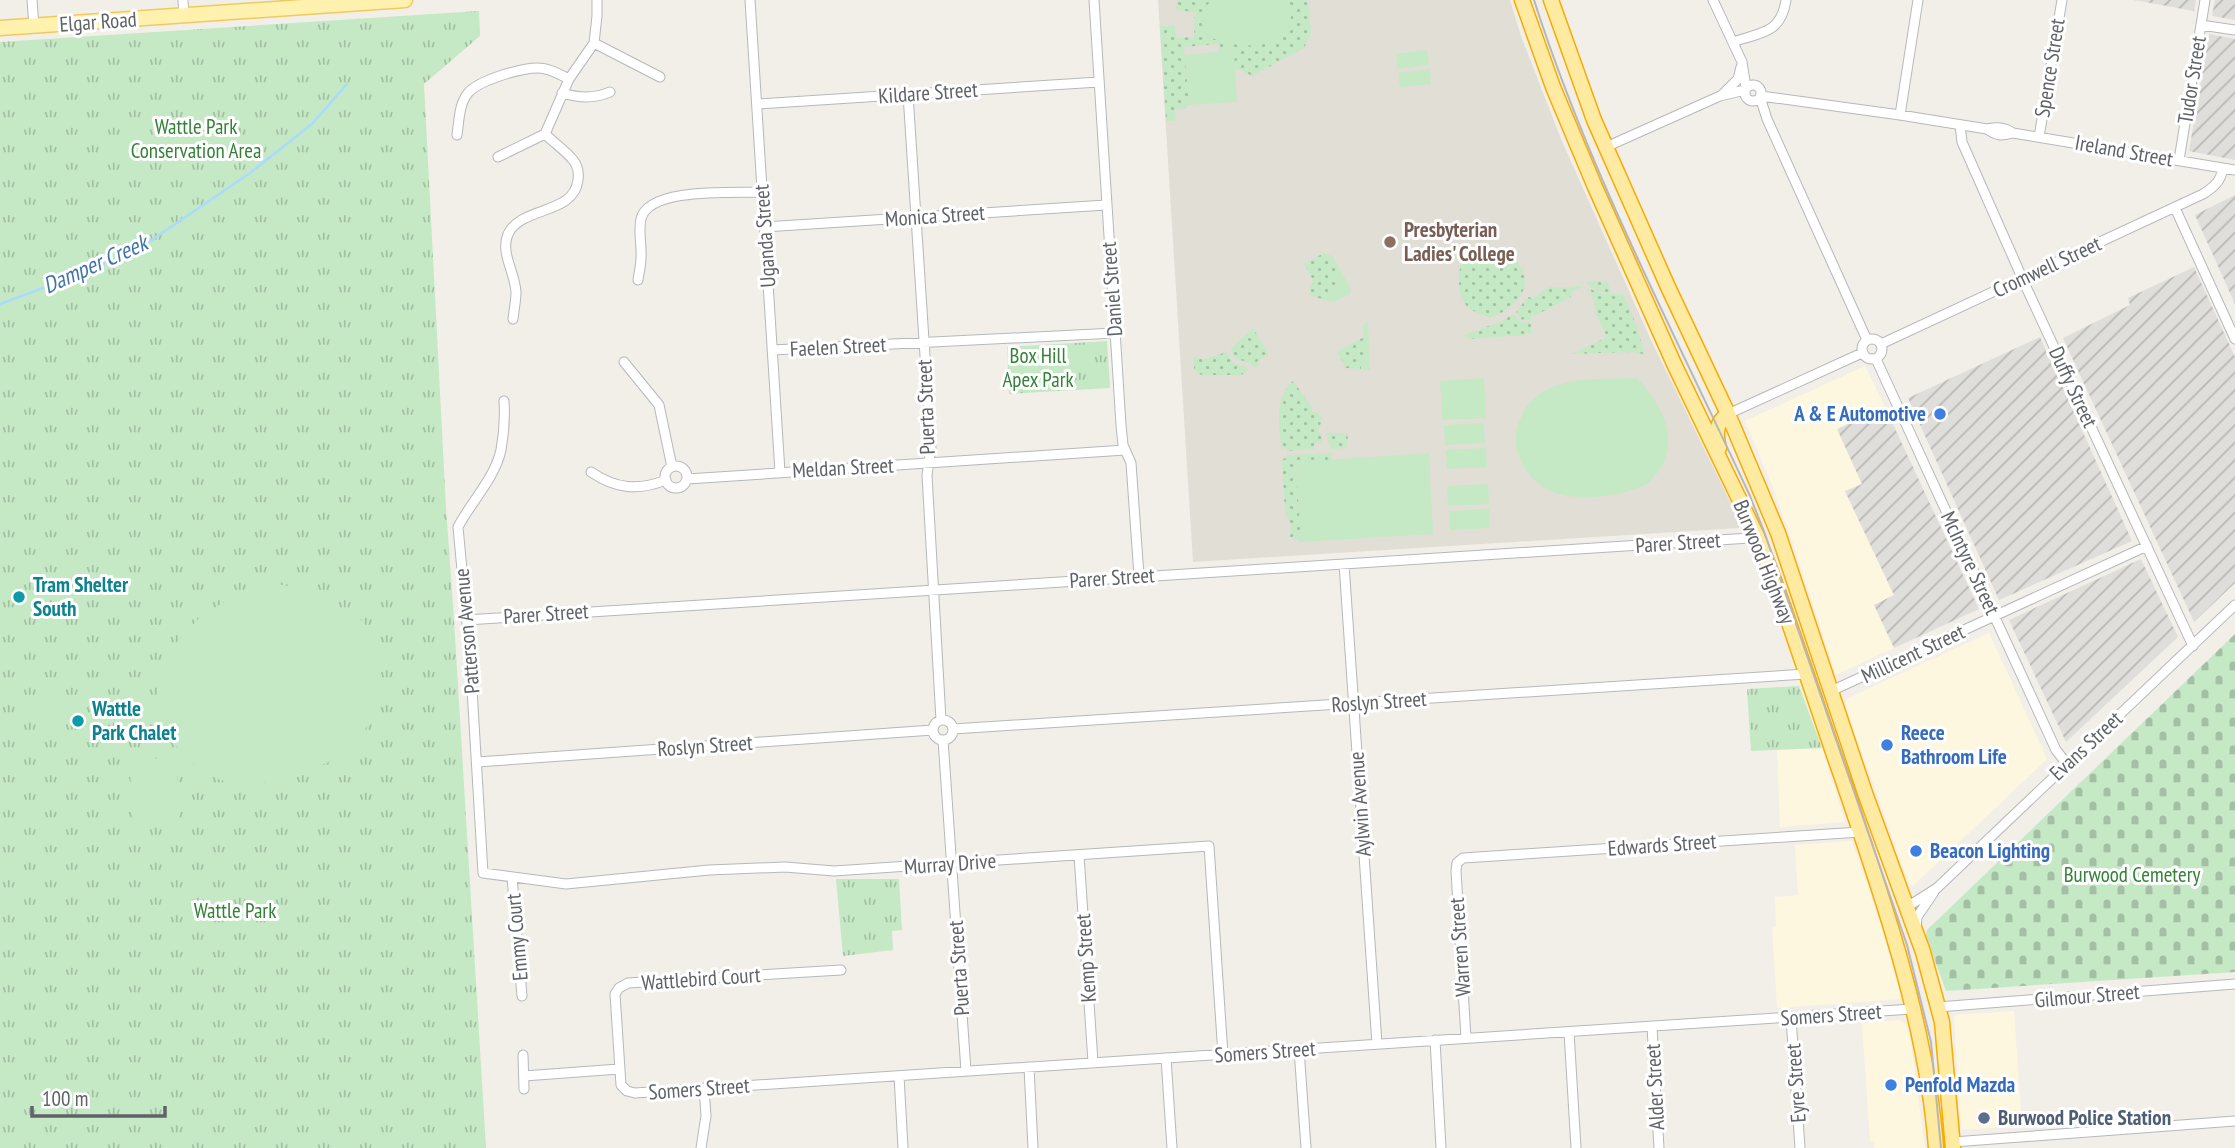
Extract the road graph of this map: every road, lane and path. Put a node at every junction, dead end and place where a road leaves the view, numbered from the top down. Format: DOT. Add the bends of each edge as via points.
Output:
graph roads {
  1 [pos="32,0"];
  2 [pos="183,0"];
  3 [pos="405,0"];
  4 [pos="597,0"];
  5 [pos="750,0"];
  6 [pos="1094,0"];
  7 [pos="1522,0"];
  8 [pos="1551,0"];
  9 [pos="1713,0"];
  10 [pos="1786,0"];
  11 [pos="1918,0"];
  12 [pos="2062,0"];
  13 [pos="2205,0"];
  14 [pos="333,2"];
  15 [pos="184,16"];
  16 [pos="2201,24"];
  17 [pos="34,26"];
  18 [pos="0,28"];
  19 [pos="2235,30"];
  20 [pos="1733,42"];
  21 [pos="594,43"];
  22 [pos="1743,66"];
  23 [pos="660,77"];
  24 [pos="569,79"];
  25 [pos="1099,82"];
  26 [pos="610,92"];
  27 [pos="562,93"];
  28 [pos="1753,93"];
  29 [pos="908,94"];
  30 [pos="1720,96"];
  31 [pos="1778,99"];
  32 [pos="1791,99"];
  33 [pos="757,104"];
  34 [pos="1900,115"];
  35 [pos="1767,119"];
  36 [pos="1960,125"];
  37 [pos="545,134"];
  38 [pos="457,135"];
  39 [pos="2039,137"];
  40 [pos="1606,147"];
  41 [pos="498,157"];
  42 [pos="2179,160"];
  43 [pos="2218,167"];
  44 [pos="2235,170"];
  45 [pos="762,191"];
  46 [pos="1106,205"];
  47 [pos="2175,208"];
  48 [pos="916,217"];
  49 [pos="764,227"];
  50 [pos="2022,278"];
  51 [pos="638,280"];
  52 [pos="513,319"];
  53 [pos="1115,333"];
  54 [pos="2235,339"];
  55 [pos="1867,340"];
  56 [pos="924,342"];
  57 [pos="1881,344"];
  58 [pos="772,350"];
  59 [pos="1862,353"];
  60 [pos="1876,359"];
  61 [pos="624,362"];
  62 [pos="504,401"];
  63 [pos="1728,414"];
  64 [pos="1125,450"];
  65 [pos="929,463"];
  66 [pos="1723,466"];
  67 [pos="672,467"];
  68 [pos="591,472"];
  69 [pos="780,472"];
  70 [pos="687,479"];
  71 [pos="666,480"];
  72 [pos="1778,533"];
  73 [pos="1757,536"];
  74 [pos="2147,546"];
  75 [pos="1344,564"];
  76 [pos="1139,576"];
  77 [pos="933,589"];
  78 [pos="2235,605"];
  79 [pos="1994,616"];
  80 [pos="466,620"];
  81 [pos="2193,646"];
  82 [pos="1806,674"];
  83 [pos="1832,691"];
  84 [pos="1353,704"];
  85 [pos="941,720"];
  86 [pos="953,729"];
  87 [pos="933,730"];
  88 [pos="943,740"];
  89 [pos="477,762"];
  90 [pos="2067,764"];
  91 [pos="1879,830"];
  92 [pos="1860,832"];
  93 [pos="1079,855"];
  94 [pos="1463,858"];
  95 [pos="952,864"];
  96 [pos="483,873"];
  97 [pos="512,877"];
  98 [pos="1937,888"];
  99 [pos="1907,907"];
  100 [pos="1916,930"];
  101 [pos="1898,954"];
  102 [pos="841,970"];
  103 [pos="2235,984"];
  104 [pos="522,996"];
  105 [pos="1938,1007"];
  106 [pos="1912,1009"];
  107 [pos="1791,1018"];
  108 [pos="1651,1027"];
  109 [pos="1569,1032"];
  110 [pos="1466,1038"];
  111 [pos="1435,1040"];
  112 [pos="1377,1044"];
  113 [pos="1299,1049"];
  114 [pos="523,1055"];
  115 [pos="1223,1055"];
  116 [pos="1166,1058"];
  117 [pos="1093,1062"];
  118 [pos="1028,1067"];
  119 [pos="619,1069"];
  120 [pos="966,1071"];
  121 [pos="524,1076"];
  122 [pos="899,1076"];
  123 [pos="621,1086"];
  124 [pos="704,1088"];
  125 [pos="524,1089"];
  126 [pos="2235,1121"];
  127 [pos="1936,1145"];
  128 [pos="1953,1145"];
  129 [pos="701,1148"];
  130 [pos="903,1148"];
  131 [pos="1033,1148"];
  132 [pos="1172,1148"];
  133 [pos="1306,1148"];
  134 [pos="1441,1148"];
  135 [pos="1576,1148"];
  136 [pos="1659,1148"];
  137 [pos="1800,1148"];
  1 -- 17 [label="street"];
  2 -- 15 [label="street"];
  3 -- 14 [label="main road, Elgar Road"];
  4 -- 21 [label="street"];
  5 -- 33 [label="street, Uganda Street"];
  6 -- 25 [label="street, Daniel Street"];
  7 -- 66 [label="highway, Burwood Highway" via="1595,187"];
  8 -- 40 [label="highway, Burwood Highway"];
  9 -- 20 [label="street"];
  10 -- 20 [label="street" via="1784,15 1775,27"];
  11 -- 34 [label="street"];
  12 -- 39 [label="street, Spence Street"];
  13 -- 16 [label="street, Tudor Street"];
  14 -- 15 [label="main road, Elgar Road"];
  15 -- 17 [label="main road, Elgar Road"];
  16 -- 19 [label="street"];
  16 -- 42 [label="street, Tudor Street"];
  17 -- 18 [label="main road, Elgar Road"];
  20 -- 22 [label="street"];
  21 -- 23 [label="street"];
  21 -- 24 [label="street"];
  22 -- 28 [label="street"];
  22 -- 30 [label="street" via="1738,79"];
  24 -- 27 [label="street"];
  24 -- 38 [label="street" via="541,67 476,85 466,95"];
  25 -- 29 [label="street, Kildare Street"];
  25 -- 46 [label="street, Daniel Street"];
  26 -- 27 [label="street" via="580,98"];
  27 -- 37 [label="street"];
  28 -- 30 [label="street, Ireland Street"];
  28 -- 31 [label="street, Ireland Street"];
  28 -- 32 [label="street, Ireland Street"];
  28 -- 35 [label="street"];
  29 -- 33 [label="street, Kildare Street"];
  29 -- 48 [label="street, Puerta Street"];
  30 -- 40 [label="street, Ireland Street"];
  31 -- 32 [label="street, Ireland Street"];
  31 -- 35 [label="street" via="1769,107"];
  32 -- 34 [label="street, Ireland Street"];
  33 -- 45 [label="street, Uganda Street"];
  34 -- 36 [label="street, Ireland Street"];
  35 -- 55 [label="street"];
  36 -- 39 [label="street, Ireland Street" via="1997,127"];
  36 -- 50 [label="street, Duffy Street" via="1962,142"];
  37 -- 41 [label="street"];
  37 -- 52 [label="street" via="575,162 578,185 559,204 515,223 507,236 506,253 516,291"];
  39 -- 42 [label="street, Ireland Street"];
  40 -- 63 [label="highway, Burwood Highway"];
  42 -- 43 [label="street, Ireland Street"];
  43 -- 44 [label="street, Ireland Street"];
  43 -- 47 [label="street, Cromwell Street" via="2220,180 2213,188"];
  45 -- 49 [label="street, Uganda Street"];
  45 -- 51 [label="street" via="686,195 654,202 640,221"];
  46 -- 48 [label="street, Monica Street"];
  46 -- 53 [label="street, Daniel Street"];
  47 -- 50 [label="street, Cromwell Street"];
  47 -- 54 [label="street"];
  48 -- 49 [label="street, Monica Street"];
  48 -- 56 [label="street, Puerta Street"];
  49 -- 58 [label="street, Uganda Street"];
  50 -- 57 [label="street, Cromwell Street"];
  50 -- 74 [label="street, Duffy Street"];
  53 -- 56 [label="street, Faelen Street"];
  53 -- 64 [label="street, Daniel Street"];
  55 -- 57 [label="street"];
  55 -- 59 [label="street"];
  56 -- 58 [label="street, Faelen Street"];
  56 -- 65 [label="street, Puerta Street"];
  57 -- 60 [label="street"];
  58 -- 69 [label="street, Uganda Street"];
  59 -- 60 [label="street"];
  59 -- 63 [label="street"];
  60 -- 79 [label="street, McIntyre Street"];
  61 -- 67 [label="street" via="659,405"];
  62 -- 80 [label="street, Patterson Avenue" via="501,452 458,527"];
  63 -- 66 [label="highway" via="1717,428"];
  63 -- 72 [label="highway, Burwood Highway"];
  64 -- 65 [label="street, Meldan Street"];
  64 -- 76 [label="street, Daniel Street" via="1132,463"];
  65 -- 69 [label="street, Meldan Street"];
  65 -- 77 [label="street, Puerta Street"];
  66 -- 73 [label="highway, Burwood Highway"];
  67 -- 70 [label="street" via="683,469"];
  67 -- 71 [label="street"];
  68 -- 71 [label="street" via="622,486 644,487"];
  69 -- 70 [label="street, Meldan Street"];
  70 -- 71 [label="street" via="677,488"];
  72 -- 73 [label="highway"];
  72 -- 83 [label="highway, Burwood Highway"];
  73 -- 75 [label="street, Parer Street"];
  73 -- 82 [label="highway, Burwood Highway"];
  74 -- 79 [label="street, Millicent Street"];
  74 -- 81 [label="street, Duffy Street"];
  75 -- 76 [label="street, Parer Street"];
  75 -- 84 [label="street, Aylwin Avenue"];
  76 -- 77 [label="street, Parer Street"];
  77 -- 80 [label="street, Parer Street"];
  77 -- 85 [label="street, Puerta Street"];
  78 -- 81 [label="street, Evans Street"];
  79 -- 83 [label="street, Millicent Street"];
  79 -- 90 [label="street, McIntyre Street" via="2056,750"];
  80 -- 89 [label="street, Patterson Avenue"];
  81 -- 90 [label="street, Evans Street"];
  82 -- 84 [label="street, Roslyn Street"];
  82 -- 92 [label="highway, Burwood Highway"];
  83 -- 91 [label="highway, Burwood Highway"];
  84 -- 86 [label="street, Roslyn Street"];
  84 -- 112 [label="street, Aylwin Avenue"];
  85 -- 86 [label="street"];
  85 -- 87 [label="street"];
  86 -- 88 [label="street"];
  87 -- 88 [label="street"];
  87 -- 89 [label="street, Roslyn Street"];
  88 -- 95 [label="street, Puerta Street"];
  89 -- 96 [label="street, Patterson Avenue"];
  90 -- 98 [label="street, Evans Street"];
  91 -- 92 [label="highway"];
  91 -- 99 [label="highway, Burwood Highway"];
  92 -- 94 [label="street, Edwards Street"];
  92 -- 101 [label="highway, Burwood Highway"];
  93 -- 95 [label="street, Murray Drive"];
  93 -- 115 [label="street, Murray Drive" via="1209,846"];
  93 -- 117 [label="street, Kemp Street"];
  94 -- 110 [label="street, Warren Street" via="1455,871"];
  95 -- 97 [label="street, Murray Drive" via="834,871 785,867 709,870 566,884"];
  95 -- 120 [label="street, Puerta Street"];
  96 -- 97 [label="street, Murray Drive"];
  97 -- 104 [label="street, Emmy Court"];
  98 -- 99 [label="street, Evans Street"];
  98 -- 100 [label="street, Evans Street" via="1917,917"];
  99 -- 100 [label="highway, Burwood Highway"];
  99 -- 101 [label="highway" via="1900,922"];
  100 -- 105 [label="highway, Burwood Highway"];
  101 -- 106 [label="highway, Burwood Highway"];
  102 -- 119 [label="street, Wattlebird Court" via="628,983 615,994"];
  103 -- 105 [label="street, Gilmour Street"];
  105 -- 106 [label="highway"];
  105 -- 128 [label="highway, Burwood Highway"];
  106 -- 107 [label="street, Somers Street"];
  106 -- 127 [label="highway, Burwood Highway"];
  107 -- 108 [label="street, Somers Street"];
  107 -- 137 [label="street, Eyre Street"];
  108 -- 109 [label="street, Somers Street"];
  108 -- 136 [label="street, Alder Street"];
  109 -- 110 [label="street, Somers Street"];
  109 -- 135 [label="street"];
  110 -- 111 [label="street, Somers Street"];
  111 -- 112 [label="street, Somers Street"];
  111 -- 134 [label="street"];
  112 -- 113 [label="street, Somers Street"];
  113 -- 115 [label="street, Somers Street"];
  113 -- 133 [label="street"];
  114 -- 121 [label="street"];
  115 -- 116 [label="street, Somers Street"];
  116 -- 117 [label="street, Somers Street"];
  116 -- 132 [label="street"];
  117 -- 118 [label="street, Somers Street"];
  118 -- 120 [label="street, Somers Street"];
  118 -- 131 [label="street"];
  119 -- 121 [label="street"];
  119 -- 123 [label="street, Wattlebird Court"];
  120 -- 122 [label="street, Somers Street"];
  121 -- 125 [label="street"];
  122 -- 124 [label="street, Somers Street"];
  122 -- 130 [label="street"];
  123 -- 124 [label="street, Somers Street" via="635,1093"];
  124 -- 129 [label="street"];
  126 -- 128 [label="street"];
  127 -- 128 [label="highway"];
}
